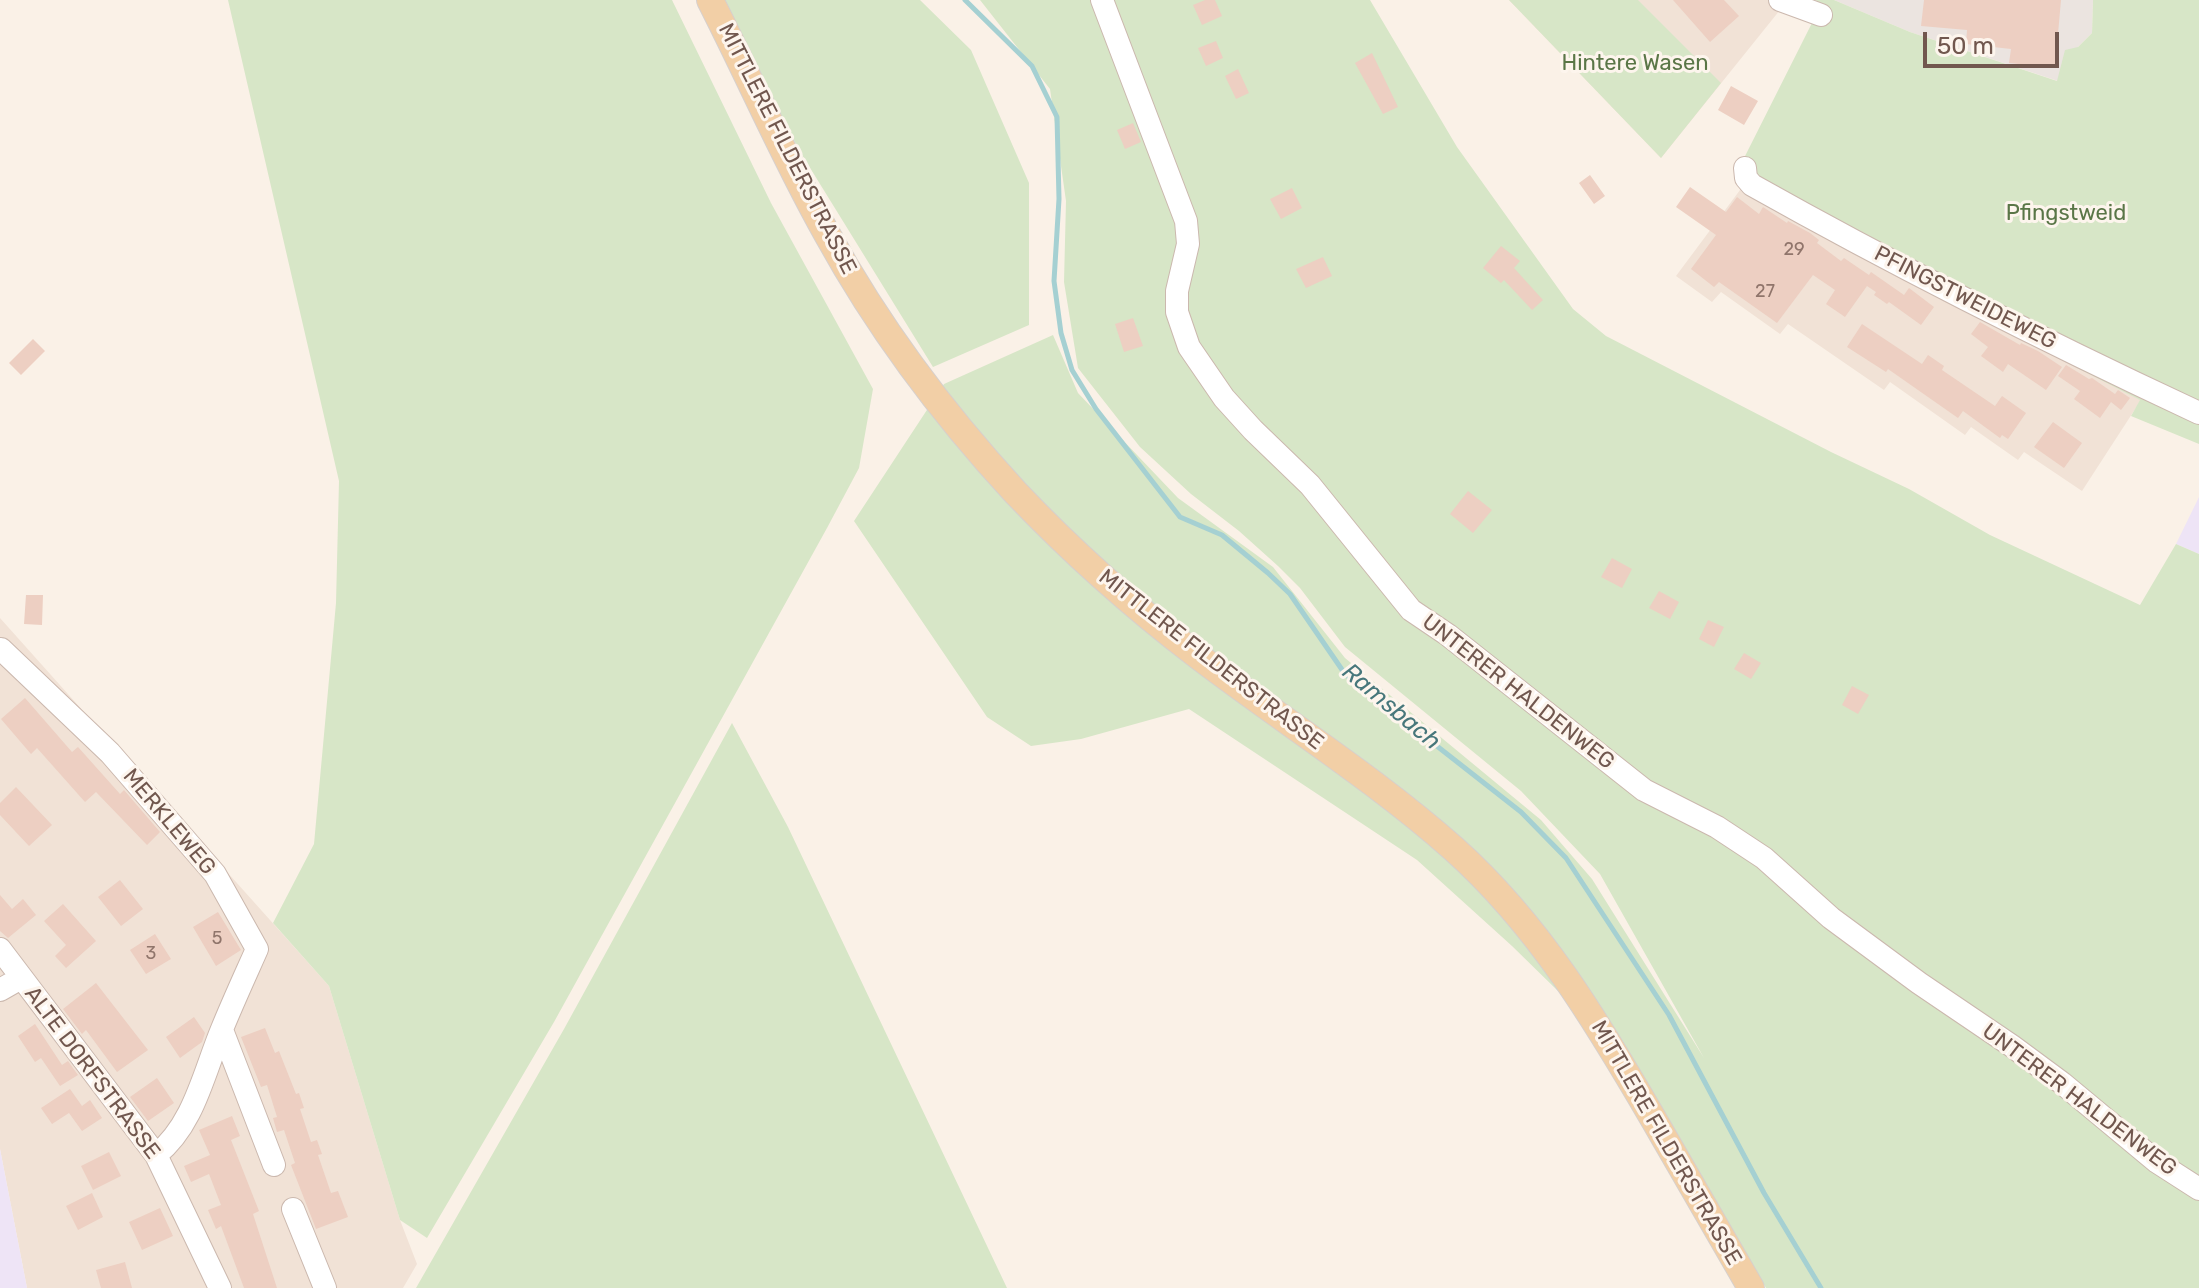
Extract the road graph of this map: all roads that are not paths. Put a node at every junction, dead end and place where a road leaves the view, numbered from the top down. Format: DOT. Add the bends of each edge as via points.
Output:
graph roads {
  1 [pos="710,0"];
  2 [pos="1102,0"];
  3 [pos="1780,0"];
  4 [pos="1821,15"];
  5 [pos="1745,168"];
  6 [pos="2199,413"];
  7 [pos="1,649"];
  8 [pos="0,949"];
  9 [pos="21,978"];
  10 [pos="0,990"];
  11 [pos="222,1030"];
  12 [pos="156,1155"];
  13 [pos="274,1165"];
  14 [pos="2199,1189"];
  15 [pos="293,1209"];
  16 [pos="220,1288"];
  17 [pos="325,1288"];
  18 [pos="1751,1288"];
  1 -- 18 [label="main road, MITTLERE FILDERSTRASSE" via="827,235 874,312 961,430 1027,504 1149,617 1397,802 1508,904 1587,1007"];
  2 -- 14 [label="street, UNTERER HALDENWEG" via="1186,221 1188,244 1177,312 1189,347 1224,398 1310,485 1395,593 1644,790 1764,858 1831,918 2012,1046 2157,1162"];
  3 -- 4 [label="street"];
  5 -- 6 [label="street, PFINGSTWEIDEWEG" via="1752,185 1884,257"];
  7 -- 11 [label="street, MERKLEWEG" via="110,753 215,874 257,949"];
  8 -- 9 [label="street, ALTE DORFSTRASSE"];
  9 -- 10 [label="street"];
  9 -- 12 [label="street, ALTE DORFSTRASSE"];
  11 -- 12 [label="street, MERKLEWEG" via="192,1108 169,1145"];
  11 -- 13 [label="street"];
  12 -- 16 [label="street, ALTE DORFSTRASSE"];
  15 -- 17 [label="street"];
}
